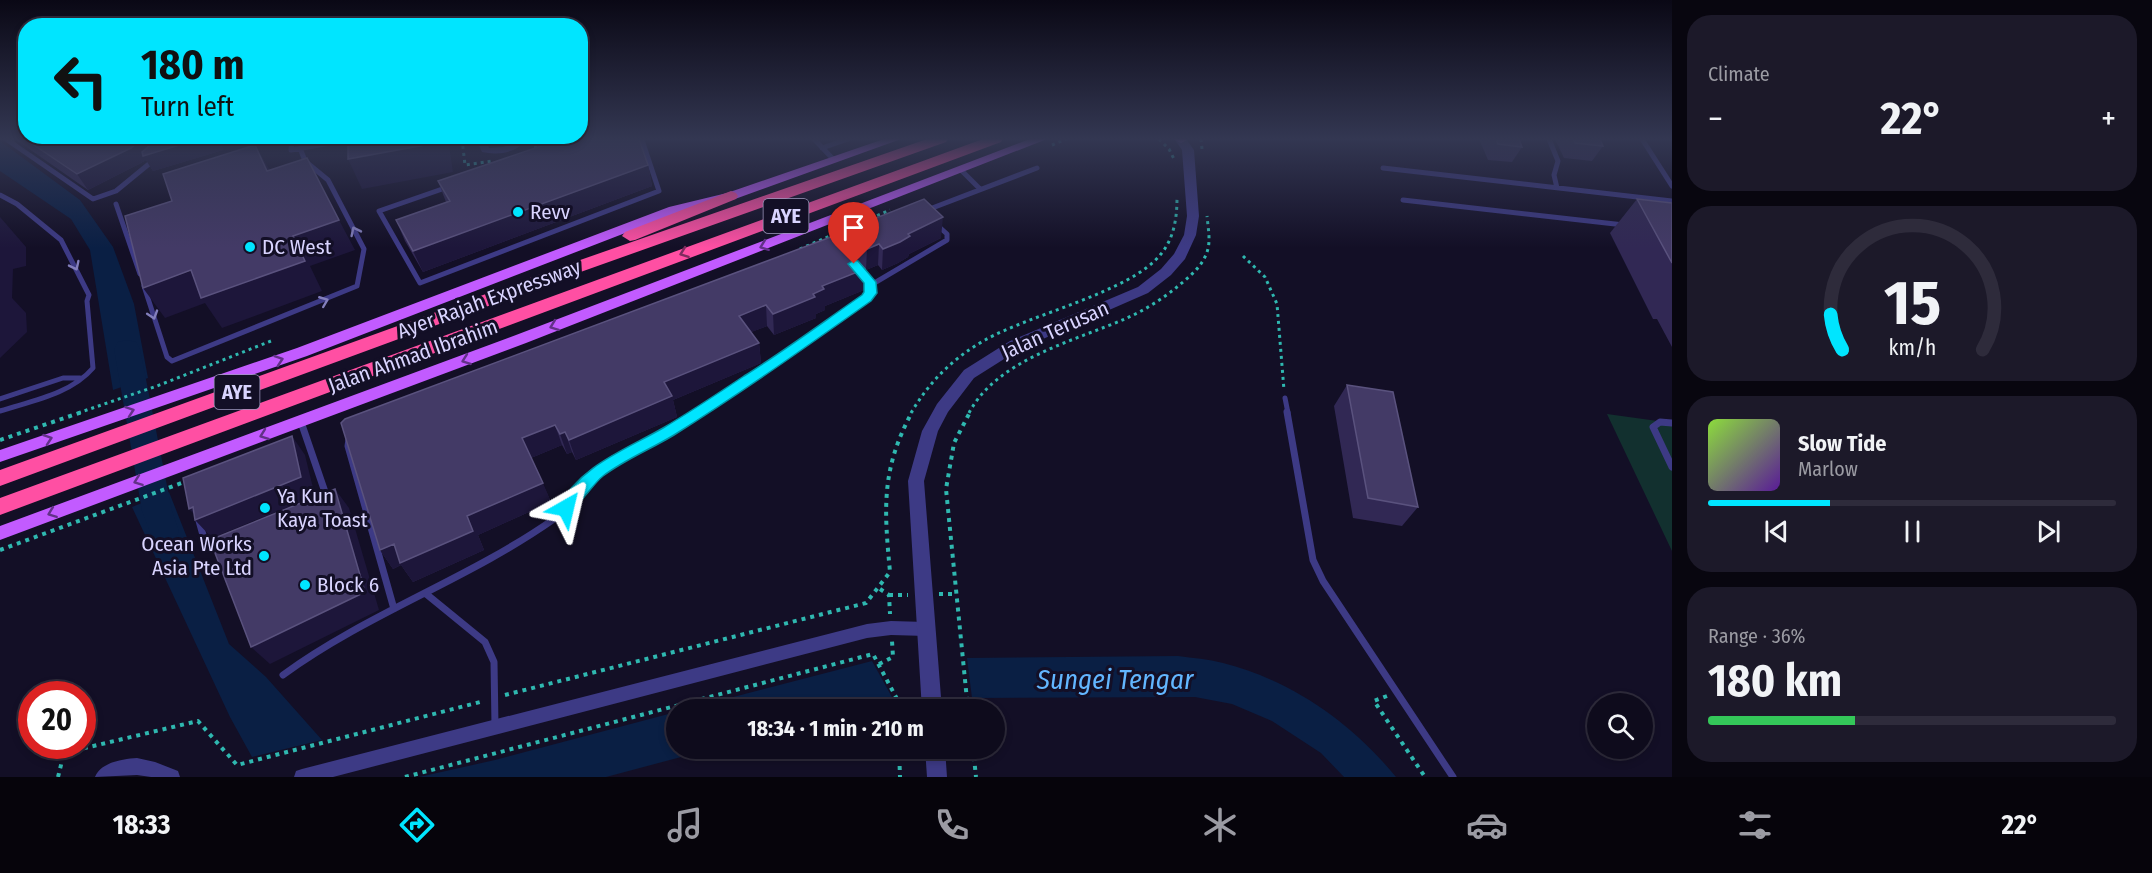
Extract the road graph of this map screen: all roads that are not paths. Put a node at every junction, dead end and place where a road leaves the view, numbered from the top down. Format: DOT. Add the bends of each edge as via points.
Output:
graph roads {
  1 [pos="59,175"];
  2 [pos="135,175"];
  3 [pos="322,175"];
  4 [pos="654,175"];
  5 [pos="790,175"];
  6 [pos="839,175"];
  7 [pos="898,175"];
  8 [pos="947,175"];
  9 [pos="967,175"];
  10 [pos="1018,175"];
  11 [pos="1190,175"];
  12 [pos="1446,175"];
  13 [pos="1554,175"];
  14 [pos="454,185"];
  15 [pos="1557,188"];
  16 [pos="981,189"];
  17 [pos="0,195"];
  18 [pos="731,196"];
  19 [pos="1403,200"];
  20 [pos="1672,201"];
  21 [pos="116,204"];
  22 [pos="1636,227"];
  23 [pos="854,264"];
  24 [pos="546,279"];
  25 [pos="871,285"];
  26 [pos="81,378"];
  27 [pos="1285,398"];
  28 [pos="0,399"];
  29 [pos="163,401"];
  30 [pos="0,411"];
  31 [pos="301,422"];
  32 [pos="1672,423"];
  33 [pos="98,424"];
  34 [pos="355,434"];
  35 [pos="309,448"];
  36 [pos="299,452"];
  37 [pos="0,456"];
  38 [pos="1672,467"];
  39 [pos="0,478"];
  40 [pos="318,502"];
  41 [pos="195,504"];
  42 [pos="0,507"];
  43 [pos="0,533"];
  44 [pos="232,537"];
  45 [pos="425,593"];
  46 [pos="394,609"];
  47 [pos="926,628"];
  48 [pos="283,675"];
  49 [pos="931,699"];
  50 [pos="495,726"];
  51 [pos="936,759"];
  52 [pos="103,777"];
  53 [pos="172,777"];
  54 [pos="302,777"];
  55 [pos="937,777"];
  56 [pos="1453,777"];
  1 -- 2 [label="lane" via="93,199 116,191"];
  21 -- 3 [label="lane, one-way" via="171,361 358,284 364,249"];
  4 -- 14 [label="lane" via="659,191 420,283 379,211"];
  5 -- 18 [label="main road, Jalan Ahmad Ibrahim"];
  6 -- 24 [label="highway, Ayer Rajah Expressway / AYE"];
  7 -- 42 [label="highway, Ayer Rajah Expressway / AYE, one-way"];
  8 -- 31 [label="main road, Jalan Ahmad Ibrahim, one-way"];
  9 -- 16 [label="lane"];
  10 -- 16 [label="lane"];
  11 -- 47 [label="street, Jalan Terusan" via="1193,216 1190,234 1180,256 1166,272 1123,300 1015,345 969,374 942,408 930,431 916,481"];
  12 -- 15 [label="lane"];
  13 -- 15 [label="lane"];
  15 -- 20 [label="lane"];
  16 -- 25 [label="lane" via="922,212 947,234 947,240"];
  17 -- 26 [label="lane, one-way" via="62,240 89,295 93,368"];
  18 -- 24 [label="highway" via="559,266"];
  29 -- 18 [label="main road, Jalan Ahmad Ibrahim, one-way" via="673,210"];
  19 -- 22 [label="lane"];
  23 -- 25 [label="lane"];
  24 -- 29 [label="highway, Ayer Rajah Expressway / AYE"];
  25 -- 45 [label="lane" via="866,298 752,378 598,472 557,517 486,563"];
  26 -- 28 [label="lane" via="63,378"];
  26 -- 30 [label="lane" via="63,390"];
  27 -- 56 [label="lane" via="1313,560"];
  29 -- 33 [label="highway, Ayer Rajah Expressway / AYE"];
  31 -- 35 [label="lane"];
  31 -- 43 [label="main road, Jalan Ahmad Ibrahim, one-way" via="106,502"];
  32 -- 38 [label="lane" via="1660,422 1653,427"];
  37 -- 33 [label="main road, one-way"];
  33 -- 39 [label="highway, Ayer Rajah Expressway / AYE"];
  34 -- 46 [label="lane" via="348,446"];
  35 -- 36 [label="lane"];
  35 -- 40 [label="lane" via="325,492"];
  41 -- 44 [label="lane" via="206,546"];
  45 -- 46 [label="lane"];
  45 -- 50 [label="lane" via="485,642 494,662"];
  46 -- 48 [label="lane" via="304,659"];
  47 -- 49 [label="street, Jalan Terusan"];
  47 -- 50 [label="street" via="867,631"];
  50 -- 54 [label="street"];
  51 -- 55 [label="street"];
  52 -- 53 [label="street" via="140,765"];
}
